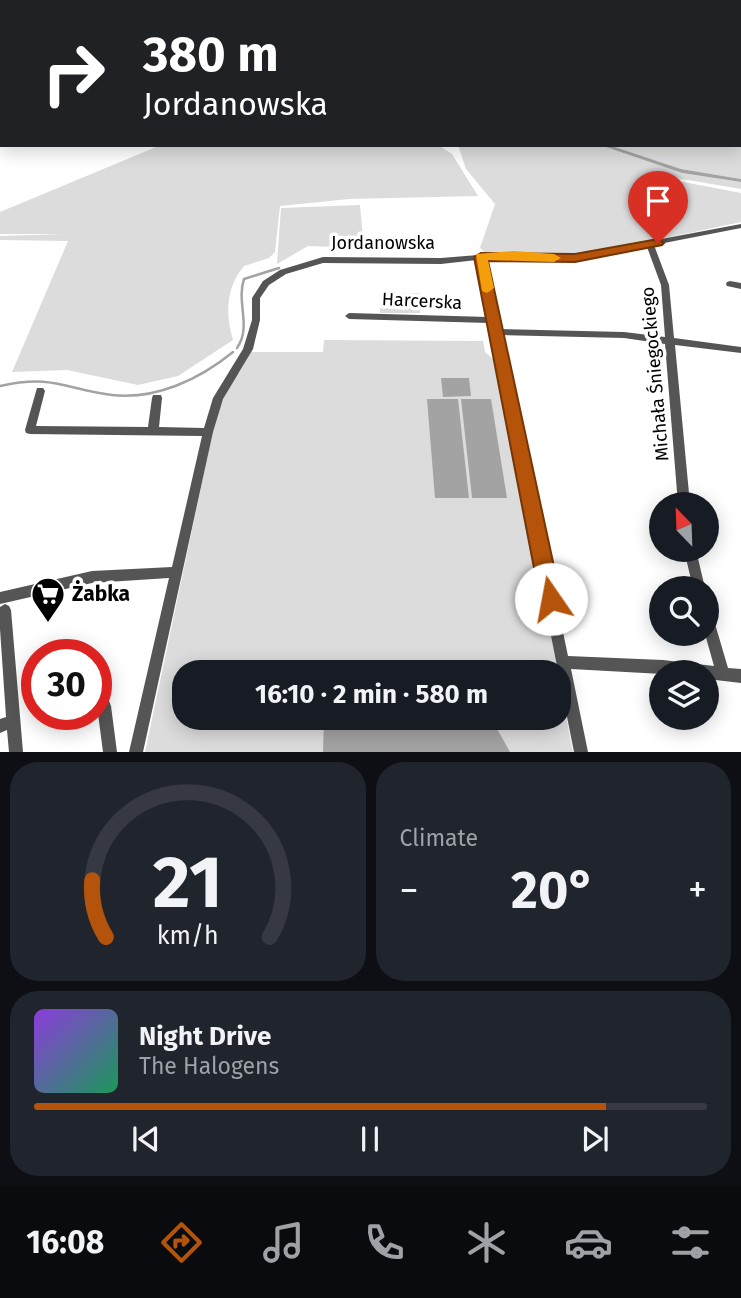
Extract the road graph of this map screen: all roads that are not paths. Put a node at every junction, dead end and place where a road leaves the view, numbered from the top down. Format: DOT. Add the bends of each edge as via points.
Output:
graph roads {
  1 [pos="741,226"];
  2 [pos="650,244"];
  3 [pos="481,257"];
  4 [pos="730,284"];
  5 [pos="741,286"];
  6 [pos="349,316"];
  7 [pos="495,326"];
  8 [pos="670,339"];
  9 [pos="741,350"];
  10 [pos="40,393"];
  11 [pos="157,398"];
  12 [pos="153,431"];
  13 [pos="208,432"];
  14 [pos="683,492"];
  15 [pos="177,572"];
  16 [pos="3,604"];
  17 [pos="715,646"];
  18 [pos="564,660"];
  19 [pos="571,662"];
  20 [pos="722,672"];
  21 [pos="741,676"];
  22 [pos="571,701"];
  23 [pos="7,723"];
  24 [pos="107,730"];
  25 [pos="16,752"];
  26 [pos="110,752"];
  27 [pos="136,752"];
  28 [pos="580,752"];
  1 -- 2 [label="street, Jordanowska"];
  2 -- 3 [label="street, Jordanowska" via="575,258"];
  2 -- 8 [label="street, Michała Śniegockiego" via="665,285"];
  3 -- 7 [label="street, Harcerska"];
  3 -- 13 [label="street, Jordanowska" via="323,260 278,275 256,298 248,349 218,398"];
  4 -- 5 [label="street"];
  6 -- 7 [label="street, Harcerska"];
  7 -- 8 [label="street"];
  7 -- 18 [label="street, Harcerska"];
  8 -- 9 [label="street"];
  8 -- 14 [label="street, Michała Śniegockiego"];
  10 -- 12 [label="street" via="30,430"];
  11 -- 12 [label="street"];
  12 -- 13 [label="street"];
  13 -- 15 [label="street, Jordanowska"];
  15 -- 16 [label="street" via="93,577"];
  15 -- 27 [label="street, Jordanowska"];
  16 -- 23 [label="street"];
  17 -- 20 [label="street"];
  19 -- 20 [label="street"];
  20 -- 21 [label="street"];
  22 -- 28 [label="street, Harcerska"];
  23 -- 25 [label="street"];
  24 -- 26 [label="street"];
}
